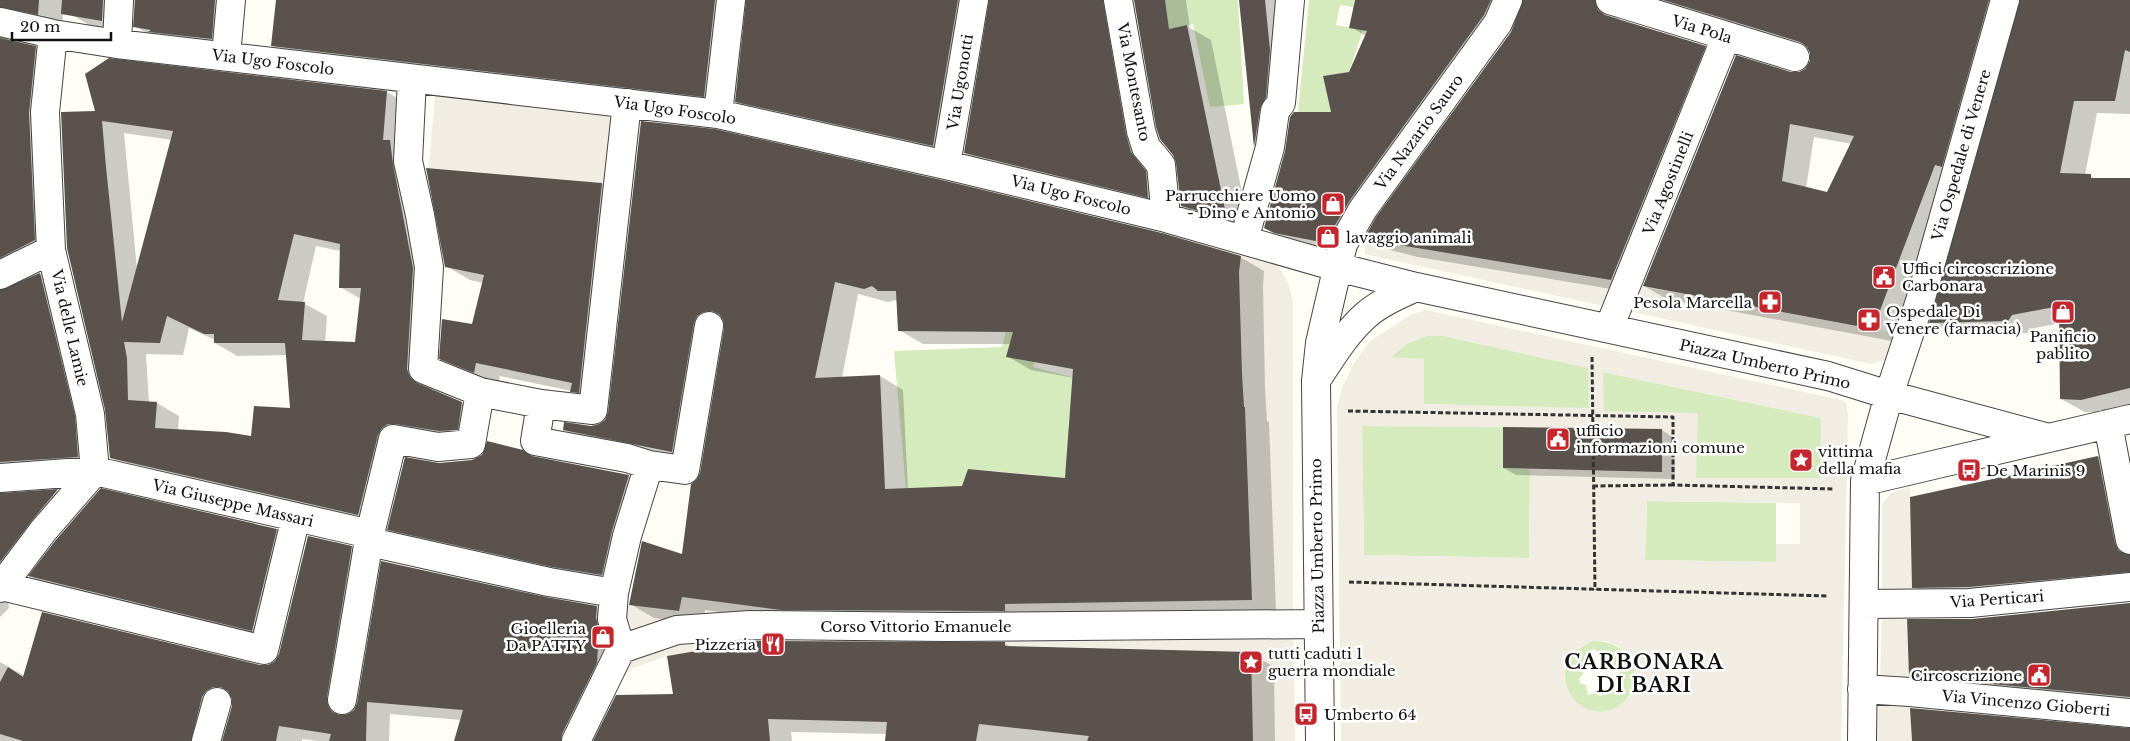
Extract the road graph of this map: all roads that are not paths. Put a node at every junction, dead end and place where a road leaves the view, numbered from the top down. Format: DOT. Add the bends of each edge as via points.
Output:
graph roads {
  1 [pos="119,0"];
  2 [pos="231,0"];
  3 [pos="731,0"];
  4 [pos="974,0"];
  5 [pos="1118,0"];
  6 [pos="1290,0"];
  7 [pos="1508,0"];
  8 [pos="1610,0"];
  9 [pos="2005,0"];
  10 [pos="0,22"];
  11 [pos="54,34"];
  12 [pos="1726,37"];
  13 [pos="117,44"];
  14 [pos="226,56"];
  15 [pos="1795,57"];
  16 [pos="412,79"];
  17 [pos="627,104"];
  18 [pos="718,114"];
  19 [pos="946,165"];
  20 [pos="1166,218"];
  21 [pos="1244,240"];
  22 [pos="51,250"];
  23 [pos="1337,267"];
  24 [pos="0,275"];
  25 [pos="1416,287"];
  26 [pos="709,326"];
  27 [pos="1609,328"];
  28 [pos="1316,380"];
  29 [pos="480,392"];
  30 [pos="1889,396"];
  31 [pos="541,404"];
  32 [pos="2119,422"];
  33 [pos="2049,438"];
  34 [pos="649,465"];
  35 [pos="95,471"];
  36 [pos="0,478"];
  37 [pos="1865,481"];
  38 [pos="296,517"];
  39 [pos="2129,530"];
  40 [pos="370,538"];
  41 [pos="1,587"];
  42 [pos="2130,587"];
  43 [pos="614,593"];
  44 [pos="1864,604"];
  45 [pos="1318,624"];
  46 [pos="621,648"];
  47 [pos="1862,689"];
  48 [pos="342,700"];
  49 [pos="216,702"];
  50 [pos="2130,713"];
  51 [pos="206,741"];
  52 [pos="576,741"];
  53 [pos="1320,741"];
  54 [pos="1862,741"];
  1 -- 13 [label="street"];
  2 -- 14 [label="street"];
  3 -- 18 [label="street"];
  4 -- 19 [label="street, Via Ugonotti"];
  5 -- 20 [label="street, Via Montesanto" via="1141,131 1146,147 1161,165"];
  6 -- 21 [label="street" via="1281,103 1275,111 1270,147"];
  7 -- 23 [label="street, Via Nazario Sauro" via="1498,23 1363,209 1343,244"];
  8 -- 12 [label="street, Via Pola"];
  9 -- 30 [label="street, Via Ospedale di Venere" via="1921,298"];
  10 -- 11 [label="street, Via Ugo Foscolo"];
  11 -- 13 [label="street, Via Ugo Foscolo"];
  11 -- 22 [label="street, Via delle Lamie" via="45,112"];
  12 -- 15 [label="street, Via Pola"];
  12 -- 27 [label="street, Via Agostinelli"];
  13 -- 14 [label="street, Via Ugo Foscolo"];
  14 -- 16 [label="street, Via Ugo Foscolo"];
  16 -- 17 [label="street, Via Ugo Foscolo"];
  16 -- 29 [label="street" via="408,161 428,267 423,369"];
  17 -- 18 [label="street, Via Ugo Foscolo"];
  17 -- 31 [label="street" via="593,410"];
  18 -- 19 [label="street, Via Ugo Foscolo"];
  19 -- 20 [label="street, Via Ugo Foscolo"];
  20 -- 21 [label="street, Via Ugo Foscolo"];
  21 -- 23 [label="street, Via Ugo Foscolo"];
  22 -- 24 [label="street"];
  22 -- 35 [label="street, Via delle Lamie" via="90,414"];
  23 -- 25 [label="street, Piazza Umberto Primo"];
  23 -- 28 [label="street, Piazza Umberto Primo" via="1320,342"];
  25 -- 27 [label="street, Piazza Umberto Primo"];
  25 -- 28 [label="street" via="1365,316"];
  26 -- 34 [label="street" via="685,470"];
  27 -- 30 [label="street, Piazza Umberto Primo" via="1828,376"];
  28 -- 45 [label="street, Piazza Umberto Primo"];
  29 -- 31 [label="street"];
  29 -- 40 [label="street" via="471,444 438,447 393,439"];
  30 -- 33 [label="street, Piazza Umberto Primo"];
  30 -- 37 [label="street"];
  31 -- 34 [label="street" via="536,441"];
  32 -- 33 [label="street"];
  32 -- 39 [label="street"];
  33 -- 37 [label="street"];
  34 -- 43 [label="street"];
  35 -- 36 [label="street, Via Giuseppe Massari"];
  35 -- 38 [label="street, Via Giuseppe Massari"];
  35 -- 41 [label="street" via="43,531"];
  37 -- 44 [label="street"];
  38 -- 40 [label="street, Via Giuseppe Massari"];
  38 -- 41 [label="street" via="264,650"];
  40 -- 43 [label="street, Via Giuseppe Massari" via="549,582"];
  40 -- 48 [label="street"];
  42 -- 44 [label="street, Via Perticari" via="1970,603"];
  43 -- 46 [label="street" via="612,619"];
  44 -- 47 [label="street"];
  45 -- 46 [label="street, Corso Vittorio Emanuele" via="750,626 677,630"];
  45 -- 53 [label="street, Piazza Umberto Primo"];
  46 -- 52 [label="street"];
  47 -- 50 [label="street, Via Vincenzo Gioberti"];
  47 -- 54 [label="street"];
  49 -- 51 [label="street"];
}
